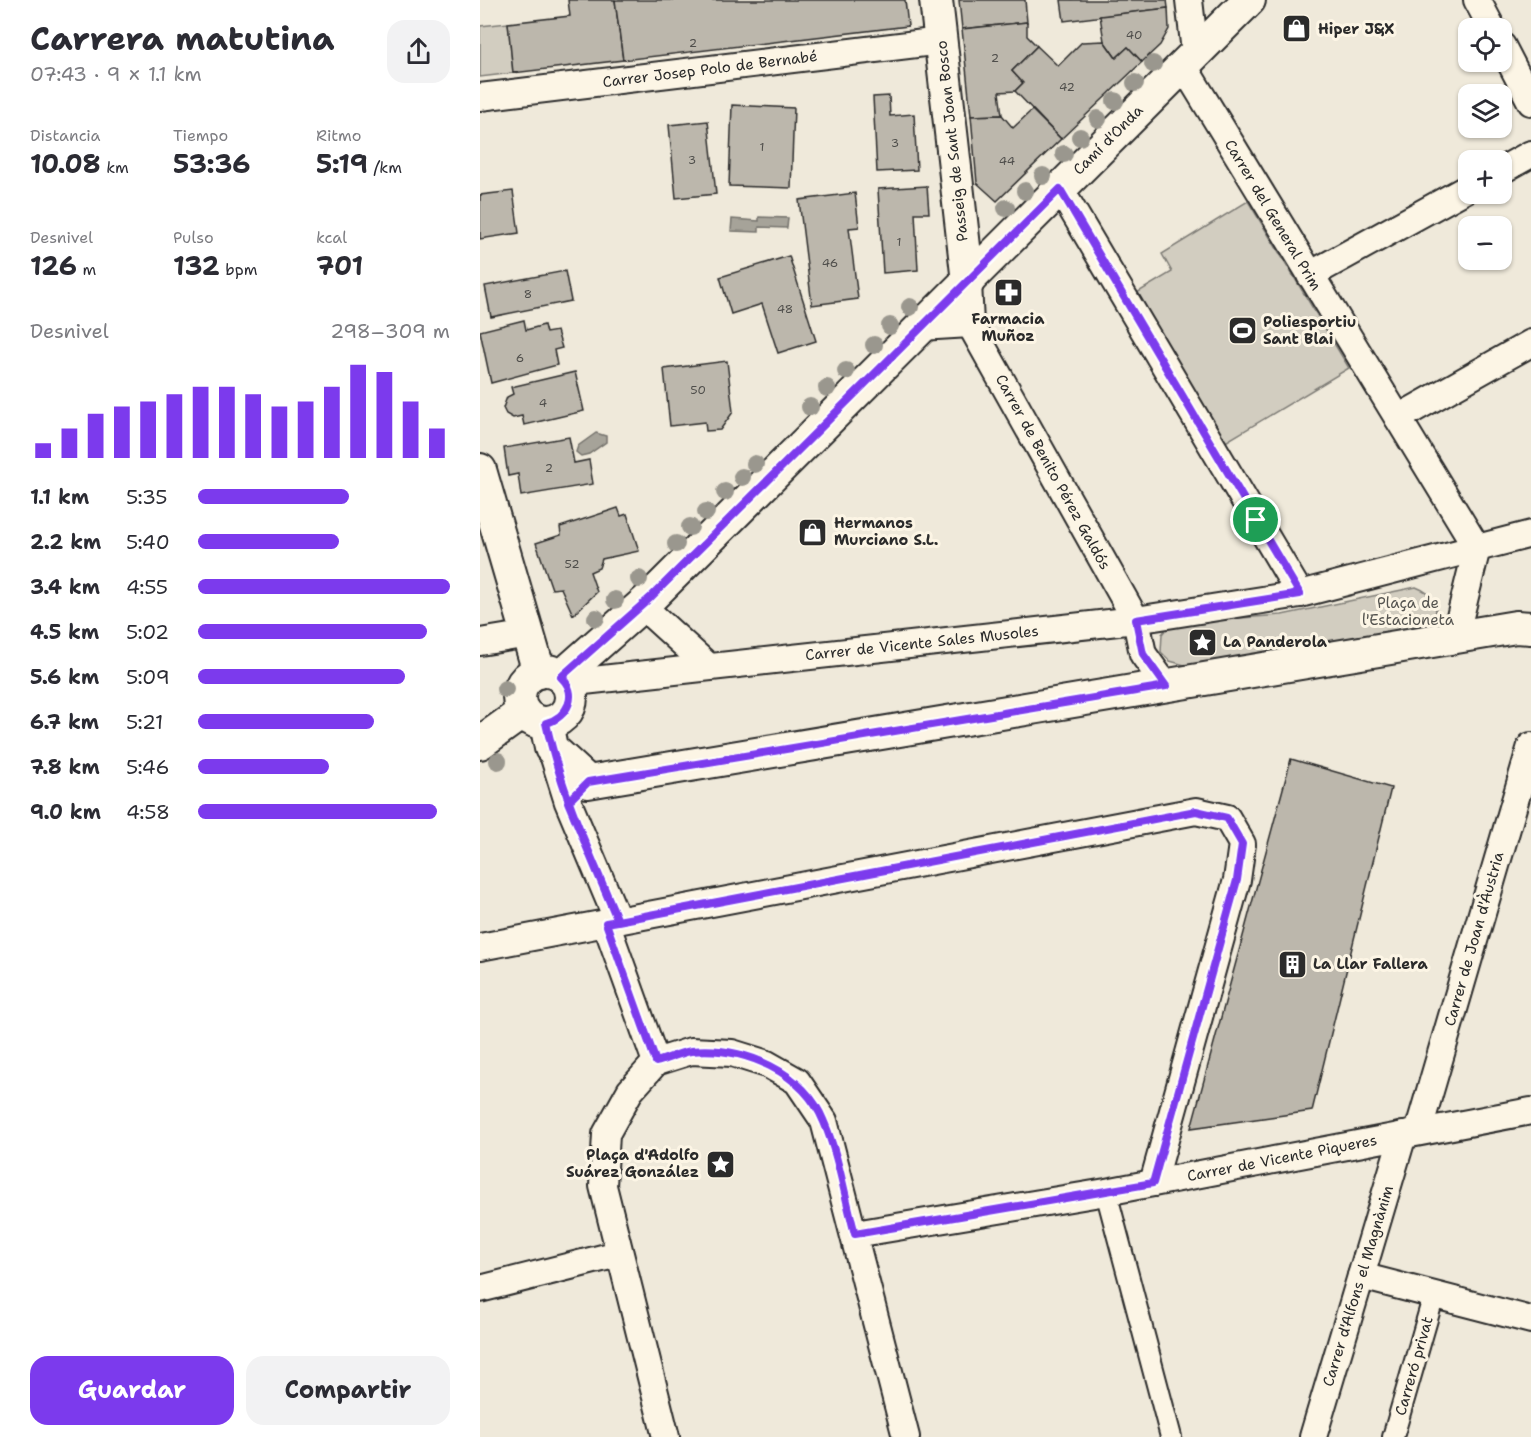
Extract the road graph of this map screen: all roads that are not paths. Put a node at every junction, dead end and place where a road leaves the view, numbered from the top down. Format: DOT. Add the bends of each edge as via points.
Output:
graph roads {
  1 [pos="936,0"];
  2 [pos="1189,0"];
  3 [pos="1477,0"];
  4 [pos="1247,1"];
  5 [pos="1487,18"];
  6 [pos="941,41"];
  7 [pos="1189,59"];
  8 [pos="1512,65"];
  9 [pos="480,97"];
  10 [pos="1531,102"];
  11 [pos="1531,154"];
  12 [pos="1512,164"];
  13 [pos="1060,189"];
  14 [pos="1458,194"];
  15 [pos="1310,275"];
  16 [pos="968,282"];
  17 [pos="970,324"];
  18 [pos="920,327"];
  19 [pos="1531,343"];
  20 [pos="1398,418"];
  21 [pos="480,470"];
  22 [pos="1531,534"];
  23 [pos="1477,548"];
  24 [pos="1300,594"];
  25 [pos="642,606"];
  26 [pos="1136,620"];
  27 [pos="1531,628"];
  28 [pos="529,634"];
  29 [pos="1455,638"];
  30 [pos="480,642"];
  31 [pos="709,667"];
  32 [pos="555,677"];
  33 [pos="1166,686"];
  34 [pos="540,727"];
  35 [pos="480,742"];
  36 [pos="1531,746"];
  37 [pos="578,792"];
  38 [pos="612,922"];
  39 [pos="480,947"];
  40 [pos="656,1062"];
  41 [pos="1531,1111"];
  42 [pos="1410,1134"];
  43 [pos="1153,1183"];
  44 [pos="1106,1192"];
  45 [pos="855,1234"];
  46 [pos="618,1254"];
  47 [pos="1361,1276"];
  48 [pos="480,1289"];
  49 [pos="1434,1295"];
  50 [pos="1531,1320"];
  51 [pos="666,1437"];
  52 [pos="906,1437"];
  53 [pos="1171,1437"];
  54 [pos="1313,1437"];
  55 [pos="1393,1437"];
  1 -- 6 [label="street, Passeig de Sant Joan Bosco"];
  2 -- 7 [label="street"];
  3 -- 5 [label="street"];
  4 -- 7 [label="street, Camí d'Onda"];
  6 -- 9 [label="street, Carrer Josep Polo de Bernabé"];
  6 -- 16 [label="street, Passeig de Sant Joan Bosco"];
  7 -- 13 [label="street, Camí d'Onda"];
  7 -- 15 [label="street, Carrer del General Prim"];
  8 -- 10 [label="street"];
  11 -- 12 [label="street"];
  13 -- 16 [label="street, Camí d'Onda"];
  13 -- 24 [label="street"];
  14 -- 15 [label="street"];
  15 -- 20 [label="street, Carrer del General Prim"];
  16 -- 17 [label="street, Carrer de Benito Pérez Galdós"];
  16 -- 18 [label="street, Camí d'Onda"];
  17 -- 18 [label="street"];
  17 -- 26 [label="street, Carrer de Benito Pérez Galdós"];
  18 -- 25 [label="street, Camí d'Onda"];
  19 -- 20 [label="street"];
  20 -- 23 [label="street, Carrer del General Prim"];
  21 -- 28 [label="street"];
  22 -- 23 [label="street"];
  23 -- 24 [label="street"];
  23 -- 29 [label="street"];
  24 -- 26 [label="street"];
  25 -- 31 [label="street"];
  25 -- 32 [label="street, Camí d'Onda"];
  26 -- 31 [label="street, Carrer de Vicente Sales Musoles"];
  26 -- 33 [label="street" via="1143,654"];
  27 -- 29 [label="street"];
  28 -- 30 [label="street"];
  28 -- 32 [label="street"];
  29 -- 33 [label="street"];
  31 -- 32 [label="street, Carrer de Vicente Sales Musoles"];
  32 -- 34 [label="street" via="570,692 568,709 555,721"];
  32 -- 34 [label="street" via="531,675 520,688 520,704"];
  33 -- 37 [label="street"];
  34 -- 35 [label="street"];
  34 -- 37 [label="street"];
  36 -- 42 [label="street, Carrer de Joan d'Àustria"];
  37 -- 38 [label="street"];
  38 -- 39 [label="street"];
  38 -- 40 [label="street"];
  38 -- 43 [label="street" via="1196,811 1227,818 1242,844 1237,880"];
  40 -- 45 [label="street" via="690,1051 732,1053 767,1064 797,1081 824,1121"];
  40 -- 46 [label="street" via="630,1091 606,1134 603,1186"];
  41 -- 42 [label="street, Carrer de Vicente Piqueres"];
  42 -- 43 [label="street, Carrer de Vicente Piqueres"];
  42 -- 47 [label="street, Carrer d'Alfons el Magnànim"];
  43 -- 44 [label="street, Carrer de Vicente Piqueres"];
  44 -- 45 [label="street, Carrer de Vicente Piqueres"];
  44 -- 53 [label="street"];
  45 -- 52 [label="street"];
  46 -- 48 [label="street"];
  46 -- 51 [label="street"];
  47 -- 49 [label="street"];
  47 -- 54 [label="street, Carrer d'Alfons el Magnànim"];
  49 -- 50 [label="street"];
  49 -- 55 [label="street, Carreró privat"];
}
